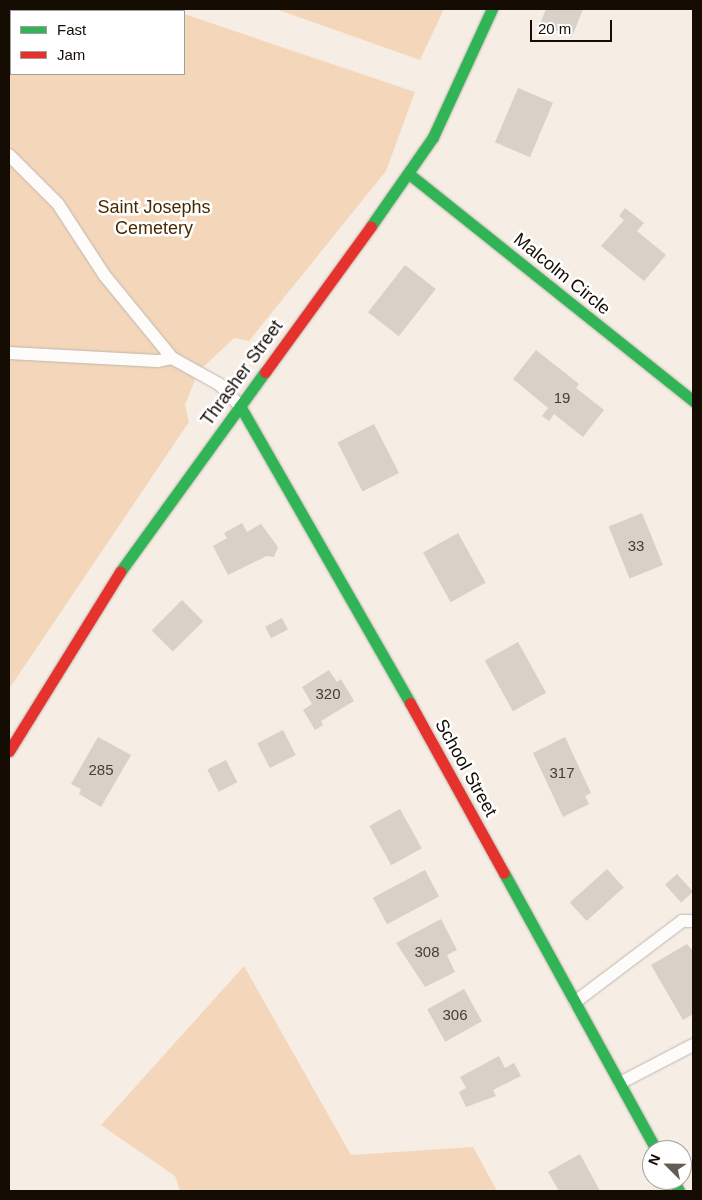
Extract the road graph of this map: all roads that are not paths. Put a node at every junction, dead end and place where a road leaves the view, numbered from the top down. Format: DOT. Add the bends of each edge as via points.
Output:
graph roads {
  1 [pos="492,9"];
  2 [pos="9,155"];
  3 [pos="409,174"];
  4 [pos="9,353"];
  5 [pos="172,358"];
  6 [pos="693,401"];
  7 [pos="240,406"];
  8 [pos="9,751"];
  9 [pos="693,921"];
  10 [pos="576,1002"];
  11 [pos="693,1045"];
  12 [pos="620,1083"];
  13 [pos="651,1140"];
  1 -- 3 [label="street, Thrasher Street" via="433,136"];
  2 -- 5 [label="lane" via="58,204 105,276"];
  3 -- 6 [label="street, Malcolm Circle"];
  3 -- 7 [label="street, Thrasher Street"];
  4 -- 5 [label="lane" via="158,361"];
  5 -- 7 [label="lane" via="219,384"];
  7 -- 8 [label="street, Thrasher Street" via="102,596"];
  7 -- 10 [label="street, School Street"];
  9 -- 10 [label="lane" via="682,921"];
  10 -- 12 [label="street, School Street"];
  11 -- 12 [label="lane"];
  12 -- 13 [label="street, School Street"];
}
